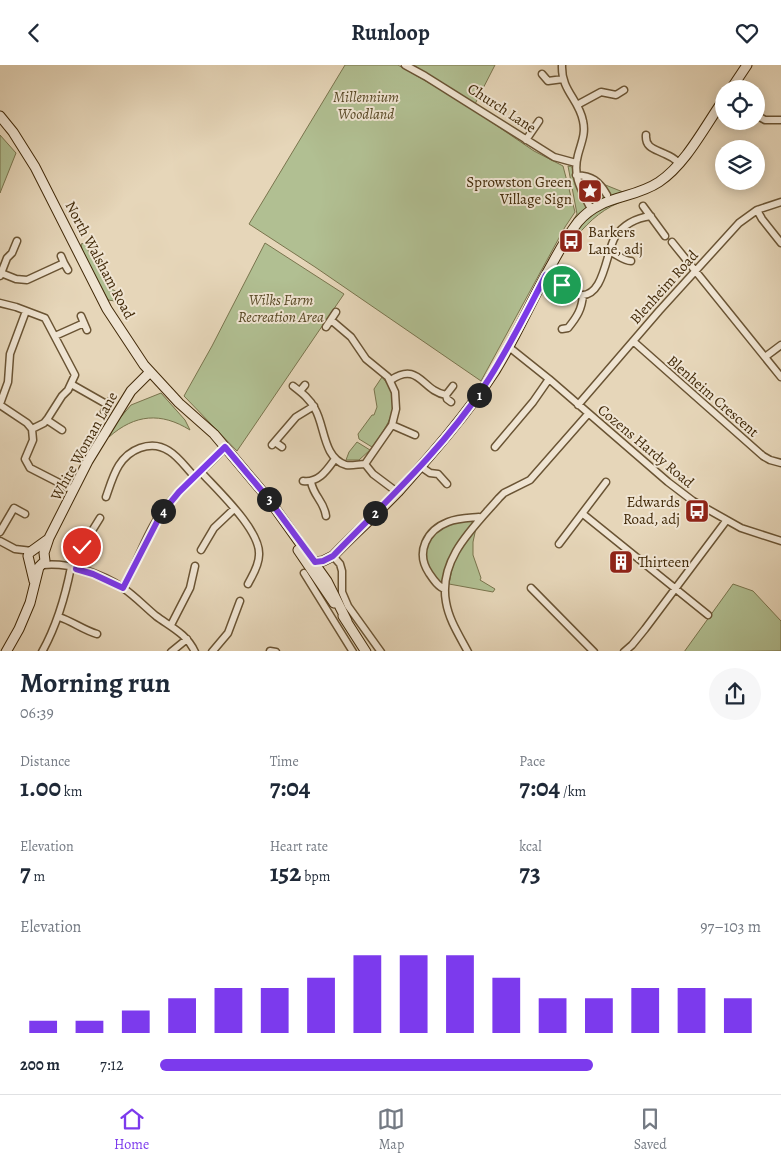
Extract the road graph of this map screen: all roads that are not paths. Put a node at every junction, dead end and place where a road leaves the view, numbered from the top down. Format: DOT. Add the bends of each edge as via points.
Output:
graph roads {
  1 [pos="405,65"];
  2 [pos="562,65"];
  3 [pos="747,65"];
  4 [pos="542,74"];
  5 [pos="563,79"];
  6 [pos="737,80"];
  7 [pos="624,91"];
  8 [pos="577,105"];
  9 [pos="715,112"];
  10 [pos="0,116"];
  11 [pos="765,120"];
  12 [pos="781,120"];
  13 [pos="539,121"];
  14 [pos="646,135"];
  15 [pos="526,140"];
  16 [pos="576,163"];
  17 [pos="679,163"];
  18 [pos="576,175"];
  19 [pos="607,195"];
  20 [pos="781,202"];
  21 [pos="643,206"];
  22 [pos="591,209"];
  23 [pos="757,210"];
  24 [pos="651,216"];
  25 [pos="666,236"];
  26 [pos="17,241"];
  27 [pos="672,242"];
  28 [pos="781,243"];
  29 [pos="609,251"];
  30 [pos="631,261"];
  31 [pos="68,270"];
  32 [pos="695,271"];
  33 [pos="0,275"];
  34 [pos="546,275"];
  35 [pos="582,295"];
  36 [pos="0,303"];
  37 [pos="26,311"];
  38 [pos="336,313"];
  39 [pos="81,316"];
  40 [pos="331,320"];
  41 [pos="84,323"];
  42 [pos="326,327"];
  43 [pos="562,329"];
  44 [pos="88,330"];
  45 [pos="55,336"];
  46 [pos="633,341"];
  47 [pos="781,345"];
  48 [pos="509,347"];
  49 [pos="765,357"];
  50 [pos="150,373"];
  51 [pos="781,377"];
  52 [pos="549,379"];
  53 [pos="391,380"];
  54 [pos="71,384"];
  55 [pos="305,385"];
  56 [pos="453,386"];
  57 [pos="293,387"];
  58 [pos="300,391"];
  59 [pos="446,395"];
  60 [pos="112,399"];
  61 [pos="451,403"];
  62 [pos="0,405"];
  63 [pos="108,405"];
  64 [pos="578,405"];
  65 [pos="314,406"];
  66 [pos="104,412"];
  67 [pos="588,414"];
  68 [pos="46,420"];
  69 [pos="392,425"];
  70 [pos="32,429"];
  71 [pos="62,430"];
  72 [pos="415,435"];
  73 [pos="225,447"];
  74 [pos="282,447"];
  75 [pos="495,447"];
  76 [pos="336,459"];
  77 [pos="365,463"];
  78 [pos="781,463"];
  79 [pos="420,466"];
  80 [pos="197,473"];
  81 [pos="303,481"];
  82 [pos="311,482"];
  83 [pos="606,482"];
  84 [pos="447,484"];
  85 [pos="73,490"];
  86 [pos="105,492"];
  87 [pos="397,493"];
  88 [pos="234,509"];
  89 [pos="25,514"];
  90 [pos="583,514"];
  91 [pos="326,516"];
  92 [pos="481,518"];
  93 [pos="96,521"];
  94 [pos="726,521"];
  95 [pos="0,532"];
  96 [pos="0,541"];
  97 [pos="781,541"];
  98 [pos="559,544"];
  99 [pos="205,547"];
  100 [pos="333,556"];
  101 [pos="37,559"];
  102 [pos="70,567"];
  103 [pos="313,568"];
  104 [pos="196,571"];
  105 [pos="248,584"];
  106 [pos="123,588"];
  107 [pos="531,588"];
  108 [pos="445,589"];
  109 [pos="674,589"];
  110 [pos="240,601"];
  111 [pos="708,615"];
  112 [pos="59,617"];
  113 [pos="171,625"];
  114 [pos="96,634"];
  115 [pos="186,639"];
  116 [pos="362,650"];
  117 [pos="6,651"];
  118 [pos="42,651"];
  119 [pos="171,651"];
  120 [pos="195,651"];
  121 [pos="212,651"];
  122 [pos="353,651"];
  123 [pos="381,651"];
  124 [pos="468,651"];
  125 [pos="594,651"];
  126 [pos="624,651"];
  1 -- 15 [label="street, Church Lane"];
  2 -- 5 [label="street"];
  3 -- 6 [label="street"];
  4 -- 5 [label="street" via="548,81"];
  5 -- 8 [label="street"];
  7 -- 8 [label="street" via="619,94 597,93"];
  8 -- 16 [label="street" via="584,137"];
  9 -- 17 [label="street"];
  10 -- 50 [label="street, North Walsham Road" via="35,167 107,309"];
  11 -- 12 [label="street"];
  13 -- 15 [label="street"];
  14 -- 17 [label="street" via="650,148"];
  15 -- 16 [label="street, Church Lane" via="554,157"];
  16 -- 18 [label="street"];
  17 -- 22 [label="street" via="657,184"];
  18 -- 19 [label="street" via="598,182"];
  18 -- 22 [label="street"];
  20 -- 23 [label="street, Blenheim Road"];
  21 -- 24 [label="street"];
  22 -- 34 [label="street" via="570,232"];
  23 -- 28 [label="street"];
  23 -- 32 [label="street, Blenheim Road" via="739,223"];
  24 -- 25 [label="street"];
  24 -- 29 [label="street" via="641,217 627,225 616,236"];
  26 -- 33 [label="street" via="17,250 7,258"];
  27 -- 32 [label="street"];
  29 -- 30 [label="street"];
  29 -- 35 [label="street" via="598,284 588,294"];
  31 -- 33 [label="street" via="63,259 27,280"];
  32 -- 46 [label="street, Blenheim Road"];
  32 -- 49 [label="street"];
  34 -- 35 [label="street"];
  34 -- 48 [label="street"];
  35 -- 43 [label="street" via="578,316 568,328"];
  36 -- 37 [label="street"];
  37 -- 45 [label="street" via="45,318"];
  37 -- 62 [label="street" via="10,354 8,381"];
  38 -- 40 [label="street"];
  39 -- 41 [label="street"];
  40 -- 42 [label="street"];
  40 -- 53 [label="street" via="351,337 366,359"];
  41 -- 44 [label="street"];
  41 -- 45 [label="street"];
  45 -- 54 [label="street" via="75,375"];
  46 -- 64 [label="street, Blenheim Road"];
  46 -- 78 [label="street, Blenheim Crescent" via="763,456"];
  47 -- 49 [label="street"];
  48 -- 52 [label="street, Cozens Hardy Road"];
  48 -- 79 [label="street" via="470,407"];
  49 -- 51 [label="street"];
  50 -- 73 [label="street, North Walsham Road"];
  50 -- 85 [label="street, White Woman Lane" via="126,398"];
  52 -- 64 [label="street, Cozens Hardy Road"];
  52 -- 75 [label="street"];
  53 -- 59 [label="street" via="410,373 439,394"];
  53 -- 69 [label="street" via="396,401"];
  54 -- 63 [label="street"];
  54 -- 68 [label="street"];
  55 -- 58 [label="street"];
  56 -- 59 [label="street"];
  57 -- 58 [label="street"];
  58 -- 65 [label="street"];
  59 -- 61 [label="street"];
  60 -- 63 [label="street"];
  62 -- 70 [label="street"];
  63 -- 66 [label="street"];
  64 -- 67 [label="street, Cozens Hardy Road"];
  65 -- 74 [label="street" via="296,417 274,443"];
  65 -- 76 [label="street"];
  67 -- 92 [label="street" via="530,480 504,493"];
  67 -- 94 [label="street, Cozens Hardy Road" via="678,491"];
  68 -- 70 [label="street"];
  68 -- 71 [label="street"];
  69 -- 72 [label="street"];
  69 -- 77 [label="street"];
  70 -- 85 [label="street" via="33,440 25,459 26,465"];
  73 -- 80 [label="street"];
  73 -- 103 [label="street, North Walsham Road" via="267,497"];
  76 -- 77 [label="street" via="350,465"];
  76 -- 82 [label="street"];
  77 -- 87 [label="street" via="373,474"];
  79 -- 84 [label="street" via="438,474"];
  79 -- 87 [label="street"];
  80 -- 86 [label="street" via="168,450 148,445 125,456"];
  80 -- 88 [label="street"];
  80 -- 106 [label="street" via="161,514"];
  81 -- 82 [label="street"];
  82 -- 91 [label="street"];
  83 -- 90 [label="street"];
  85 -- 101 [label="street, White Woman Lane"];
  87 -- 100 [label="street"];
  88 -- 99 [label="street" via="214,528"];
  88 -- 105 [label="street" via="249,528 258,547 254,579"];
  89 -- 95 [label="street" via="11,507"];
  90 -- 98 [label="street"];
  90 -- 109 [label="street"];
  92 -- 108 [label="street" via="459,545 446,577"];
  92 -- 108 [label="street" via="449,521 426,540 423,562 432,578"];
  93 -- 102 [label="street"];
  94 -- 97 [label="street, Cozens Hardy Road" via="757,535"];
  94 -- 109 [label="street"];
  96 -- 101 [label="street"];
  100 -- 103 [label="street"];
  100 -- 123 [label="street" via="340,564 342,592 348,606"];
  101 -- 102 [label="street"];
  101 -- 117 [label="street" via="32,597"];
  102 -- 106 [label="street"];
  102 -- 112 [label="street"];
  103 -- 116 [label="street, North Walsham Road"];
  103 -- 122 [label="street, North Walsham Road"];
  104 -- 113 [label="street" via="185,601"];
  106 -- 113 [label="street"];
  107 -- 125 [label="street"];
  108 -- 124 [label="street" via="451,619"];
  109 -- 111 [label="street"];
  109 -- 126 [label="street"];
  110 -- 121 [label="street" via="241,609 228,633"];
  112 -- 114 [label="street"];
  112 -- 118 [label="street"];
  113 -- 115 [label="street"];
  115 -- 119 [label="street"];
  115 -- 120 [label="street"];
}
